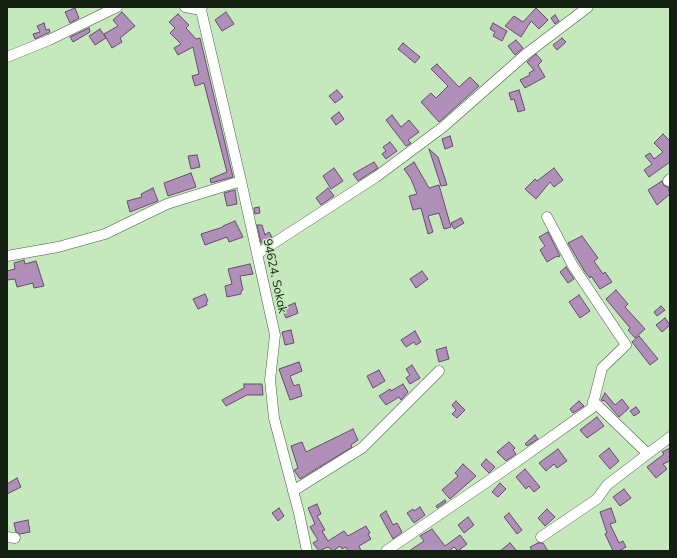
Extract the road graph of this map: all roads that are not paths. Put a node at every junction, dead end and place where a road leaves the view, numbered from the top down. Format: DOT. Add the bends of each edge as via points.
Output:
graph roads {
  1 [pos="117,7"];
  2 [pos="185,7"];
  3 [pos="588,7"];
  4 [pos="201,9"];
  5 [pos="7,57"];
  6 [pos="241,181"];
  7 [pos="547,217"];
  8 [pos="257,254"];
  9 [pos="7,256"];
  10 [pos="439,371"];
  11 [pos="593,401"];
  12 [pos="670,437"];
  13 [pos="648,454"];
  14 [pos="294,490"];
  15 [pos="541,537"];
  16 [pos="307,551"];
  17 [pos="386,551"];
  1 -- 5 [label="street"];
  2 -- 4 [label="street"];
  3 -- 8 [label="street" via="556,30 443,127 319,215"];
  4 -- 6 [label="street, 94624. Sokak"];
  6 -- 8 [label="street, 94624. Sokak"];
  6 -- 9 [label="street" via="167,204 105,234 58,247"];
  7 -- 11 [label="street" via="573,266 626,345 602,368"];
  8 -- 14 [label="street, 94624. Sokak" via="275,335 270,380 274,418"];
  10 -- 14 [label="street" via="362,448"];
  11 -- 13 [label="street"];
  11 -- 17 [label="street" via="592,408"];
  12 -- 13 [label="street"];
  13 -- 15 [label="street" via="607,485 597,499"];
  14 -- 16 [label="street, 94624. Sokak"];
}
